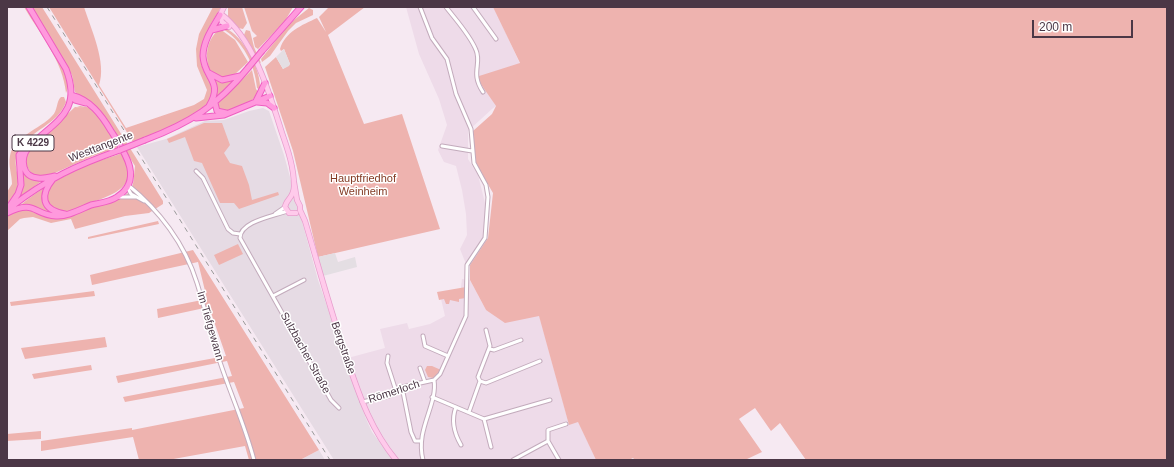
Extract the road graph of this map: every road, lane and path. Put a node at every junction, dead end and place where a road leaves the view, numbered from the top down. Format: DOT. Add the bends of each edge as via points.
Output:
graph roads {
  1 [pos="29,7"];
  2 [pos="224,7"];
  3 [pos="300,7"];
  4 [pos="420,7"];
  5 [pos="446,7"];
  6 [pos="473,7"];
  7 [pos="220,15"];
  8 [pos="227,26"];
  9 [pos="212,30"];
  10 [pos="236,31"];
  11 [pos="496,39"];
  12 [pos="207,71"];
  13 [pos="243,75"];
  14 [pos="264,83"];
  15 [pos="483,92"];
  16 [pos="71,95"];
  17 [pos="270,96"];
  18 [pos="256,102"];
  19 [pos="81,103"];
  20 [pos="215,103"];
  21 [pos="89,104"];
  22 [pos="274,108"];
  23 [pos="206,110"];
  24 [pos="67,111"];
  25 [pos="229,113"];
  26 [pos="195,118"];
  27 [pos="442,146"];
  28 [pos="472,151"];
  29 [pos="196,170"];
  30 [pos="55,176"];
  31 [pos="294,182"];
  32 [pos="127,185"];
  33 [pos="117,197"];
  34 [pos="136,197"];
  35 [pos="291,199"];
  36 [pos="107,200"];
  37 [pos="297,200"];
  38 [pos="146,202"];
  39 [pos="286,209"];
  40 [pos="7,210"];
  41 [pos="298,212"];
  42 [pos="7,213"];
  43 [pos="65,214"];
  44 [pos="240,234"];
  45 [pos="304,280"];
  46 [pos="273,296"];
  47 [pos="486,330"];
  48 [pos="423,336"];
  49 [pos="521,340"];
  50 [pos="490,349"];
  51 [pos="388,356"];
  52 [pos="448,356"];
  53 [pos="540,361"];
  54 [pos="420,368"];
  55 [pos="434,380"];
  56 [pos="480,381"];
  57 [pos="425,382"];
  58 [pos="402,387"];
  59 [pos="396,391"];
  60 [pos="432,397"];
  61 [pos="550,400"];
  62 [pos="362,402"];
  63 [pos="456,407"];
  64 [pos="339,408"];
  65 [pos="469,412"];
  66 [pos="484,419"];
  67 [pos="566,424"];
  68 [pos="421,441"];
  69 [pos="548,441"];
  70 [pos="461,445"];
  71 [pos="491,447"];
  72 [pos="254,460"];
  73 [pos="396,460"];
  74 [pos="423,460"];
  75 [pos="513,460"];
  76 [pos="559,460"];
  1 -- 16 [label="main road, K 4229" via="66,69 70,79"];
  2 -- 7 [label="main road"];
  3 -- 13 [label="main road, Westtangente, bridge"];
  4 -- 28 [label="street" via="432,38 447,59 456,94 470,124"];
  5 -- 15 [label="street" via="476,51 476,77"];
  6 -- 11 [label="street"];
  7 -- 8 [label="main road"];
  7 -- 9 [label="main road"];
  7 -- 10 [label="main road, Bergstraße"];
  8 -- 9 [label="main road"];
  8 -- 10 [label="main road"];
  9 -- 12 [label="main road" via="203,55"];
  10 -- 14 [label="main road, Bergstraße" via="247,45"];
  12 -- 13 [label="main road" via="222,80"];
  12 -- 23 [label="main road" via="216,90"];
  13 -- 20 [label="main road, Westtangente"];
  14 -- 17 [label="main road, Bergstraße"];
  14 -- 18 [label="main road"];
  16 -- 19 [label="main road"];
  16 -- 21 [label="main road"];
  16 -- 24 [label="main road, K 4229"];
  16 -- 40 [label="main road, K 4229" via="58,118 20,151 18,160 21,185"];
  17 -- 18 [label="main road"];
  17 -- 22 [label="main road, Bergstraße"];
  18 -- 22 [label="main road" via="266,103"];
  18 -- 25 [label="main road"];
  19 -- 21 [label="main road"];
  19 -- 24 [label="main road"];
  20 -- 23 [label="main road, Westtangente"];
  20 -- 25 [label="main road" via="217,111"];
  21 -- 32 [label="main road" via="98,111 127,157 131,170"];
  22 -- 31 [label="main road, Bergstraße" via="293,168"];
  23 -- 26 [label="main road, Westtangente"];
  24 -- 30 [label="main road, K 4229" via="28,148 23,159 24,168 30,175 39,178"];
  25 -- 26 [label="main road"];
  26 -- 30 [label="main road, Westtangente, bridge"];
  27 -- 28 [label="street"];
  28 -- 52 [label="street" via="474,163 487,191 486,236 467,265 466,316"];
  29 -- 44 [label="street" via="204,178 228,229"];
  30 -- 40 [label="main road, Westtangente"];
  30 -- 43 [label="main road" via="46,189 45,200 51,210"];
  31 -- 35 [label="main road, Bergstraße"];
  31 -- 37 [label="main road, Bergstraße"];
  32 -- 33 [label="main road"];
  32 -- 34 [label="street, Im Tiefgewann"];
  32 -- 36 [label="main road"];
  32 -- 38 [label="street, Im Tiefgewann"];
  33 -- 34 [label="street, Im Tiefgewann"];
  33 -- 36 [label="main road"];
  34 -- 38 [label="street, Im Tiefgewann"];
  35 -- 37 [label="main road"];
  35 -- 39 [label="main road, Bergstraße" via="286,202"];
  36 -- 43 [label="main road"];
  37 -- 41 [label="main road, Bergstraße" via="300,203"];
  38 -- 72 [label="street, Im Tiefgewann" via="173,234 193,271 215,346"];
  39 -- 41 [label="main road" via="291,214"];
  39 -- 44 [label="street" via="246,226"];
  41 -- 62 [label="main road, Bergstraße" via="307,229 329,306"];
  42 -- 43 [label="main road" via="17,208 28,207 53,216"];
  44 -- 46 [label="street, Sulzbacher Straße" via="241,242"];
  45 -- 46 [label="street"];
  46 -- 64 [label="street, Sulzbacher Straße" via="331,400"];
  47 -- 50 [label="street"];
  48 -- 52 [label="street" via="425,346"];
  49 -- 50 [label="street" via="494,350"];
  50 -- 56 [label="street" via="478,377"];
  51 -- 59 [label="street" via="387,363"];
  52 -- 55 [label="street" via="440,374"];
  53 -- 56 [label="street" via="486,383"];
  54 -- 57 [label="street, Römerloch"];
  55 -- 57 [label="street, Römerloch"];
  55 -- 60 [label="street"];
  56 -- 65 [label="street"];
  57 -- 58 [label="street, Römerloch"];
  58 -- 59 [label="street, Römerloch"];
  58 -- 68 [label="street" via="412,432 416,441"];
  59 -- 62 [label="street, Römerloch" via="389,396"];
  60 -- 63 [label="street"];
  60 -- 68 [label="street"];
  61 -- 66 [label="street"];
  62 -- 73 [label="main road, Bergstraße" via="380,439"];
  63 -- 65 [label="street"];
  63 -- 70 [label="street" via="452,416"];
  65 -- 66 [label="street"];
  66 -- 71 [label="street"];
  67 -- 69 [label="street" via="548,430"];
  68 -- 74 [label="street"];
  69 -- 75 [label="street"];
  69 -- 76 [label="street"];
}
